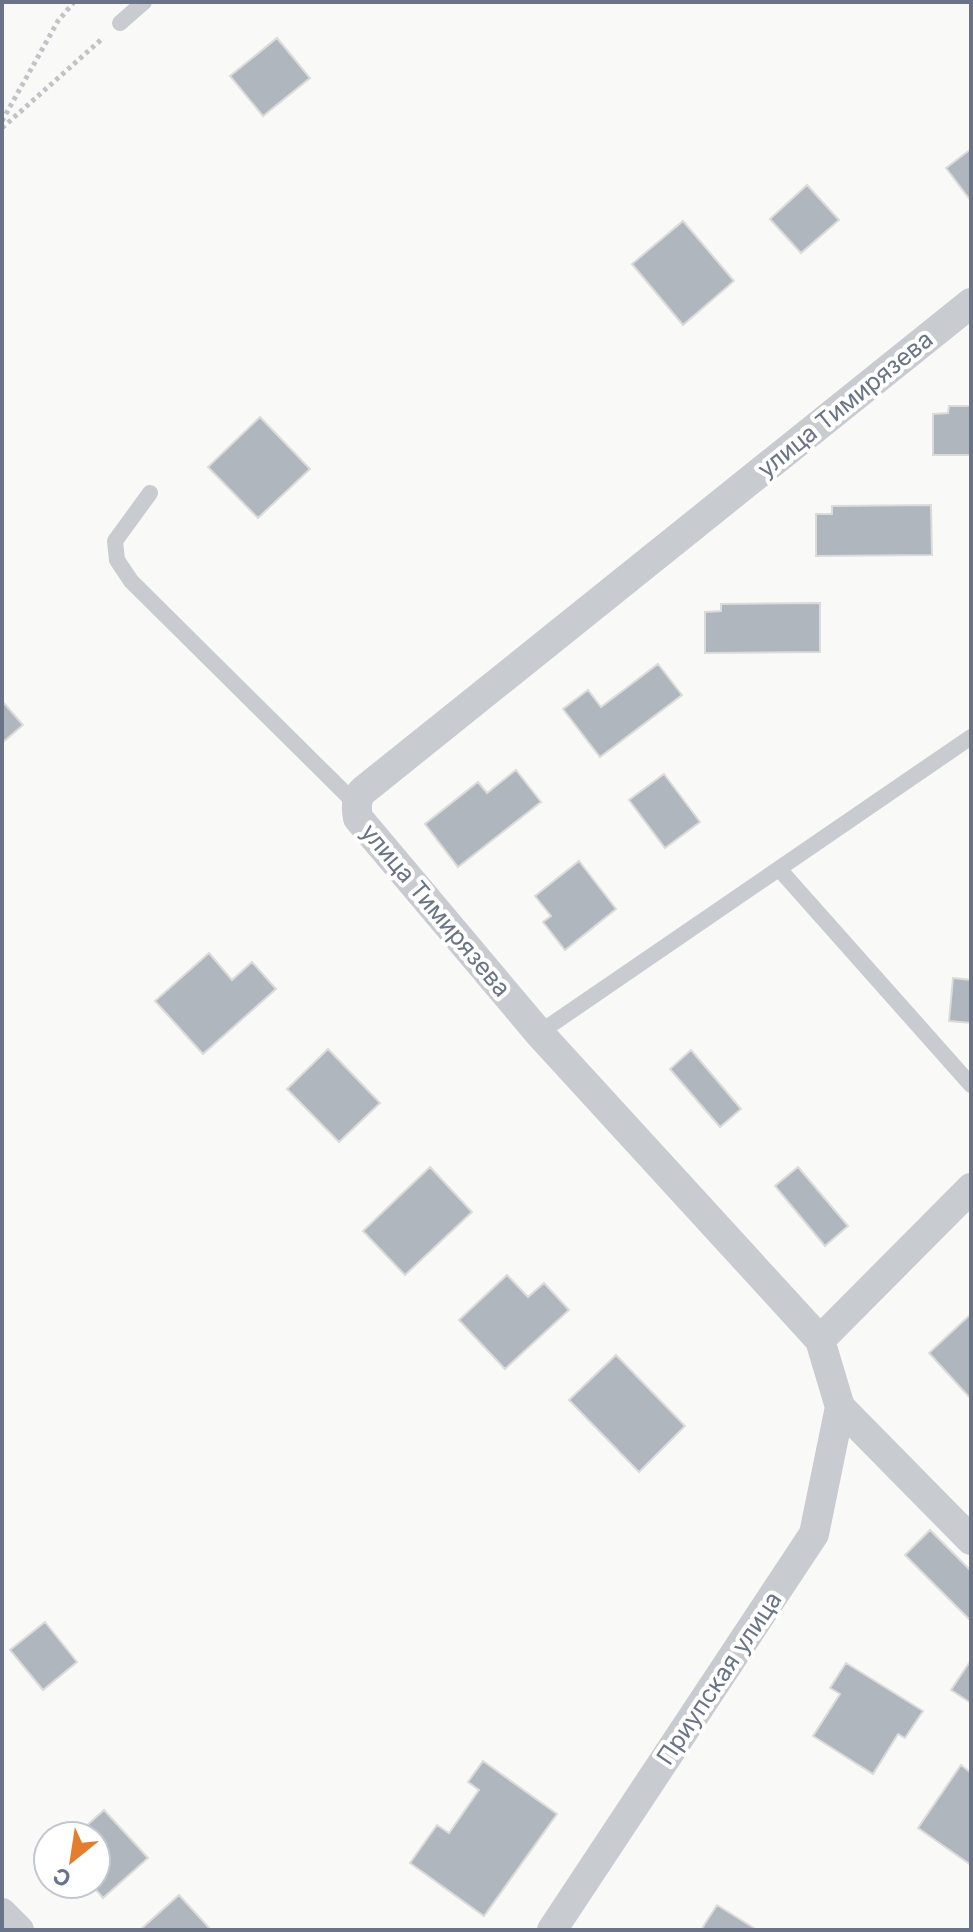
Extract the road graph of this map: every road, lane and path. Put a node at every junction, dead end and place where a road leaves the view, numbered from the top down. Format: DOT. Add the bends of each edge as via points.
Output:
graph roads {
  1 [pos="74,2"];
  2 [pos="144,2"];
  3 [pos="120,23"];
  4 [pos="2,121"];
  5 [pos="2,128"];
  6 [pos="971,303"];
  7 [pos="150,493"];
  8 [pos="971,737"];
  9 [pos="357,805"];
  10 [pos="780,870"];
  11 [pos="539,1033"];
  12 [pos="971,1085"];
  13 [pos="971,1188"];
  14 [pos="820,1340"];
  15 [pos="840,1407"];
  16 [pos="971,1540"];
  17 [pos="2,1913"];
  18 [pos="19,1930"];
  19 [pos="552,1930"];
  1 -- 4 [label="path"];
  2 -- 3 [label="lane"];
  3 -- 5 [label="path"];
  6 -- 9 [label="street, улица Тимирязева" via="364,790"];
  7 -- 9 [label="lane" via="115,541 117,560 131,581"];
  8 -- 10 [label="lane"];
  9 -- 11 [label="street, улица Тимирязева" via="358,818"];
  10 -- 11 [label="lane"];
  10 -- 12 [label="lane"];
  11 -- 14 [label="street, улица Тимирязева"];
  13 -- 14 [label="street"];
  14 -- 15 [label="street, улица Тимирязева"];
  15 -- 16 [label="street, улица Тимирязева"];
  15 -- 19 [label="street, Приупская улица" via="814,1534"];
  17 -- 18 [label="street"];
}
